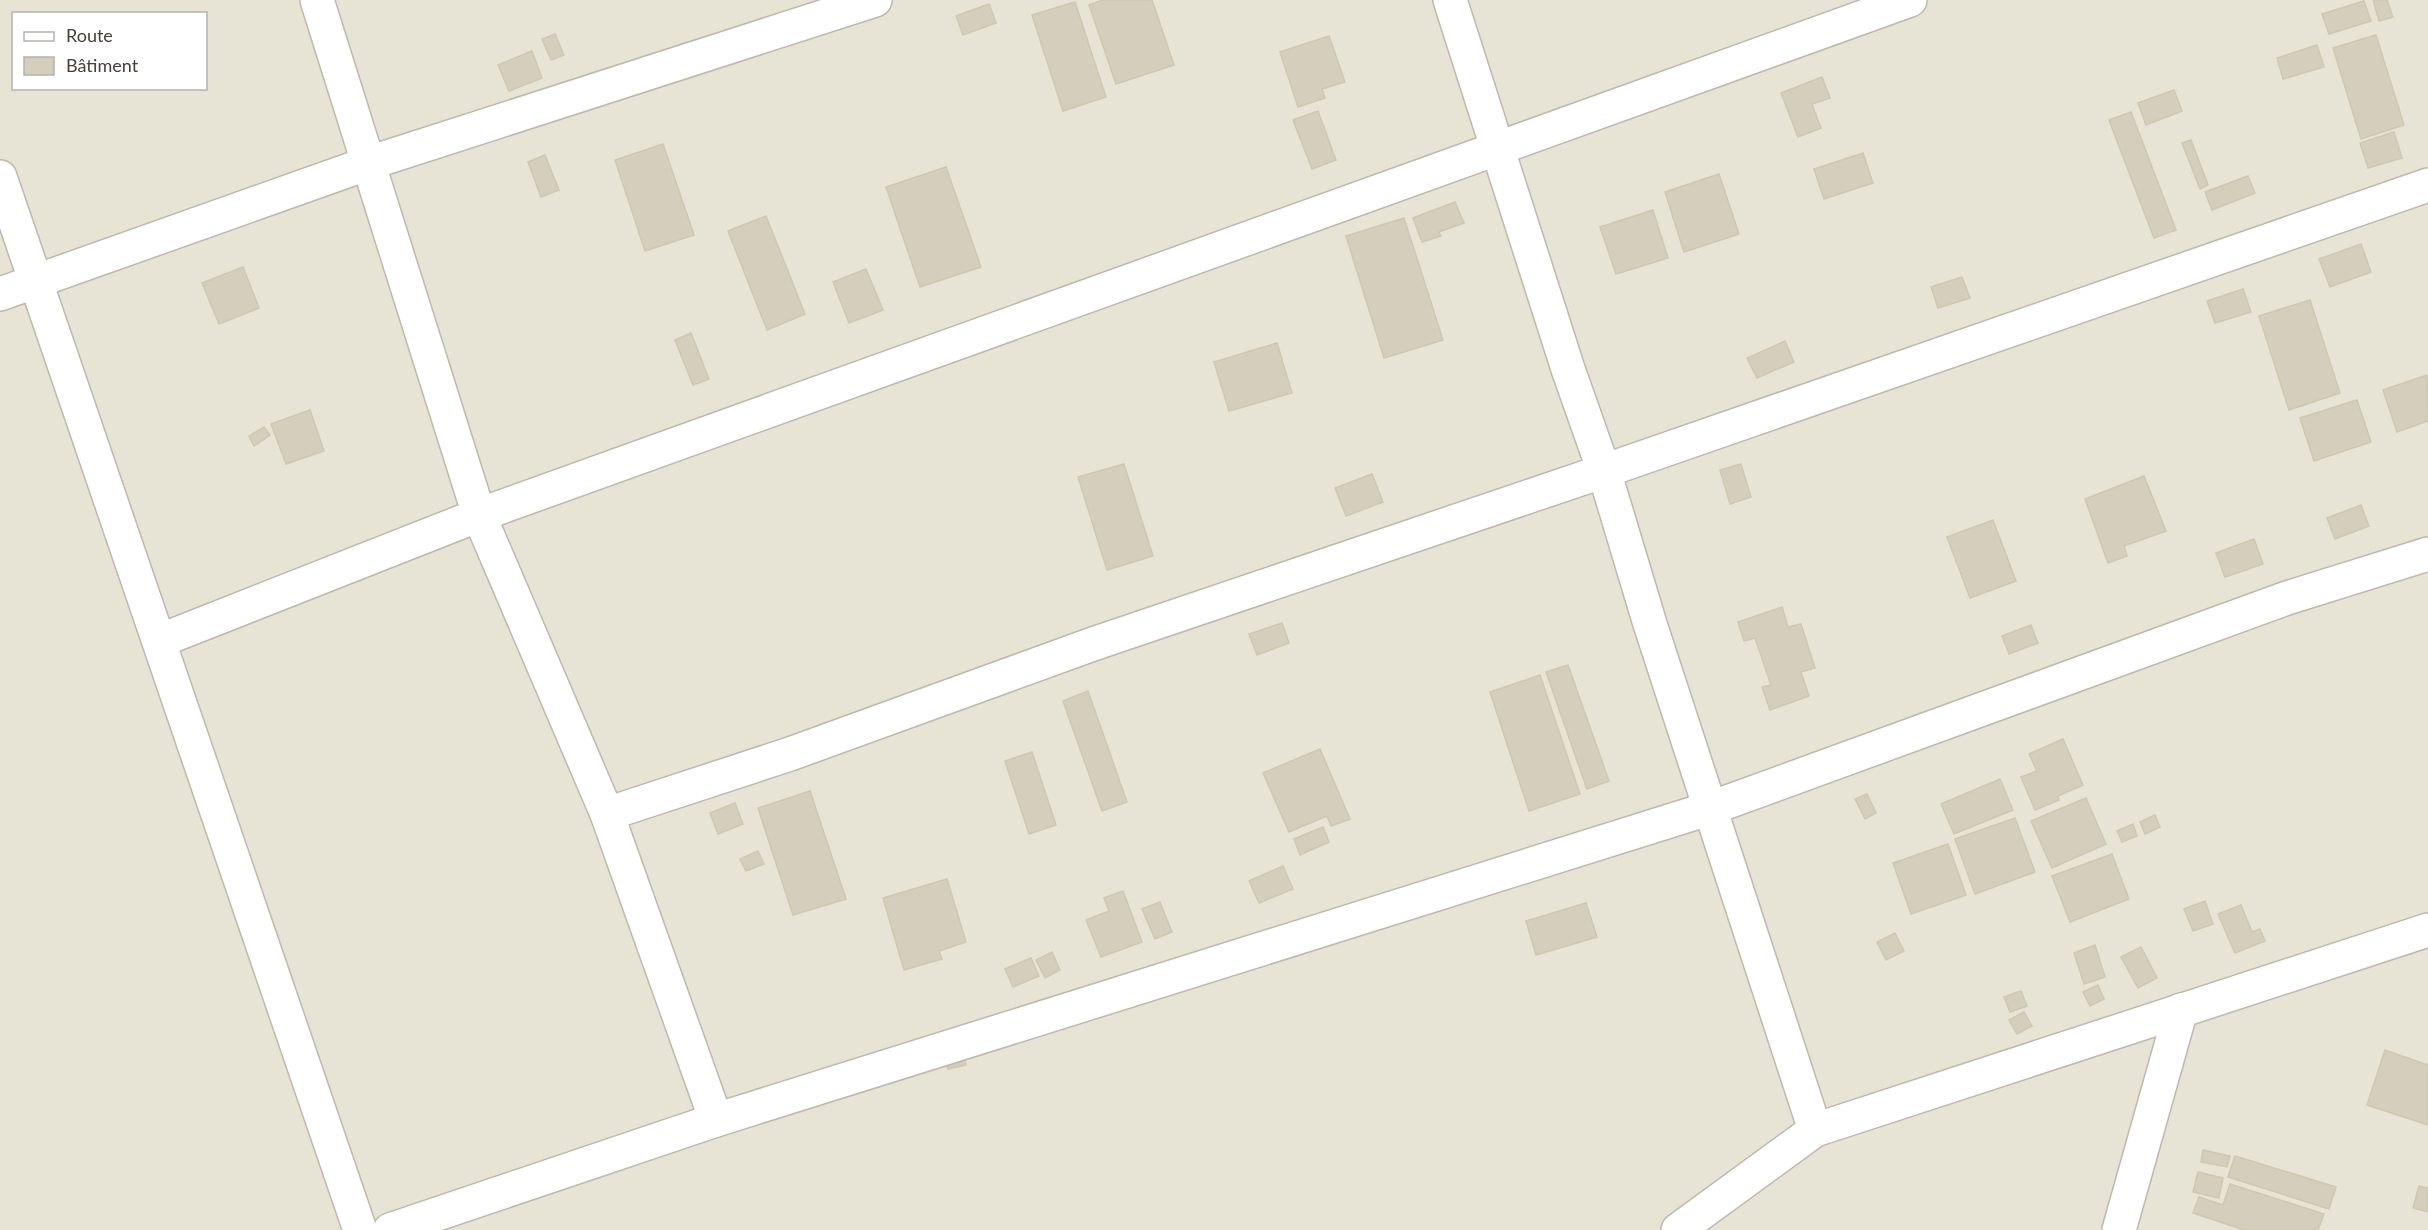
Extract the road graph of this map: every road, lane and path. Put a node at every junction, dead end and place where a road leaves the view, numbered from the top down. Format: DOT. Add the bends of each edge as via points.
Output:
graph roads {
  1 [pos="317,0"];
  2 [pos="875,0"];
  3 [pos="1450,0"];
  4 [pos="1910,0"];
  5 [pos="1497,149"];
  6 [pos="369,163"];
  7 [pos="0,177"];
  8 [pos="2428,185"];
  9 [pos="36,282"];
  10 [pos="0,294"];
  11 [pos="1604,471"];
  12 [pos="479,515"];
  13 [pos="2428,554"];
  14 [pos="159,641"];
  15 [pos="1711,808"];
  16 [pos="608,814"];
  17 [pos="2428,930"];
  18 [pos="2181,1010"];
  19 [pos="716,1120"];
  20 [pos="1815,1130"];
  21 [pos="360,1230"];
  22 [pos="390,1230"];
  23 [pos="1678,1230"];
  24 [pos="2119,1230"];
  1 -- 6 [label="street"];
  2 -- 6 [label="street"];
  3 -- 5 [label="street"];
  4 -- 5 [label="street"];
  5 -- 11 [label="street"];
  5 -- 12 [label="street"];
  6 -- 9 [label="street"];
  6 -- 12 [label="street"];
  7 -- 9 [label="street"];
  8 -- 11 [label="street"];
  9 -- 10 [label="street"];
  9 -- 14 [label="street"];
  11 -- 15 [label="street"];
  11 -- 16 [label="street"];
  12 -- 14 [label="street"];
  12 -- 16 [label="street"];
  13 -- 15 [label="street" via="2287,598"];
  14 -- 21 [label="street"];
  15 -- 19 [label="street"];
  15 -- 20 [label="street"];
  16 -- 19 [label="street"];
  17 -- 18 [label="street"];
  18 -- 20 [label="street"];
  18 -- 24 [label="street"];
  19 -- 22 [label="street"];
  20 -- 23 [label="street"];
}
